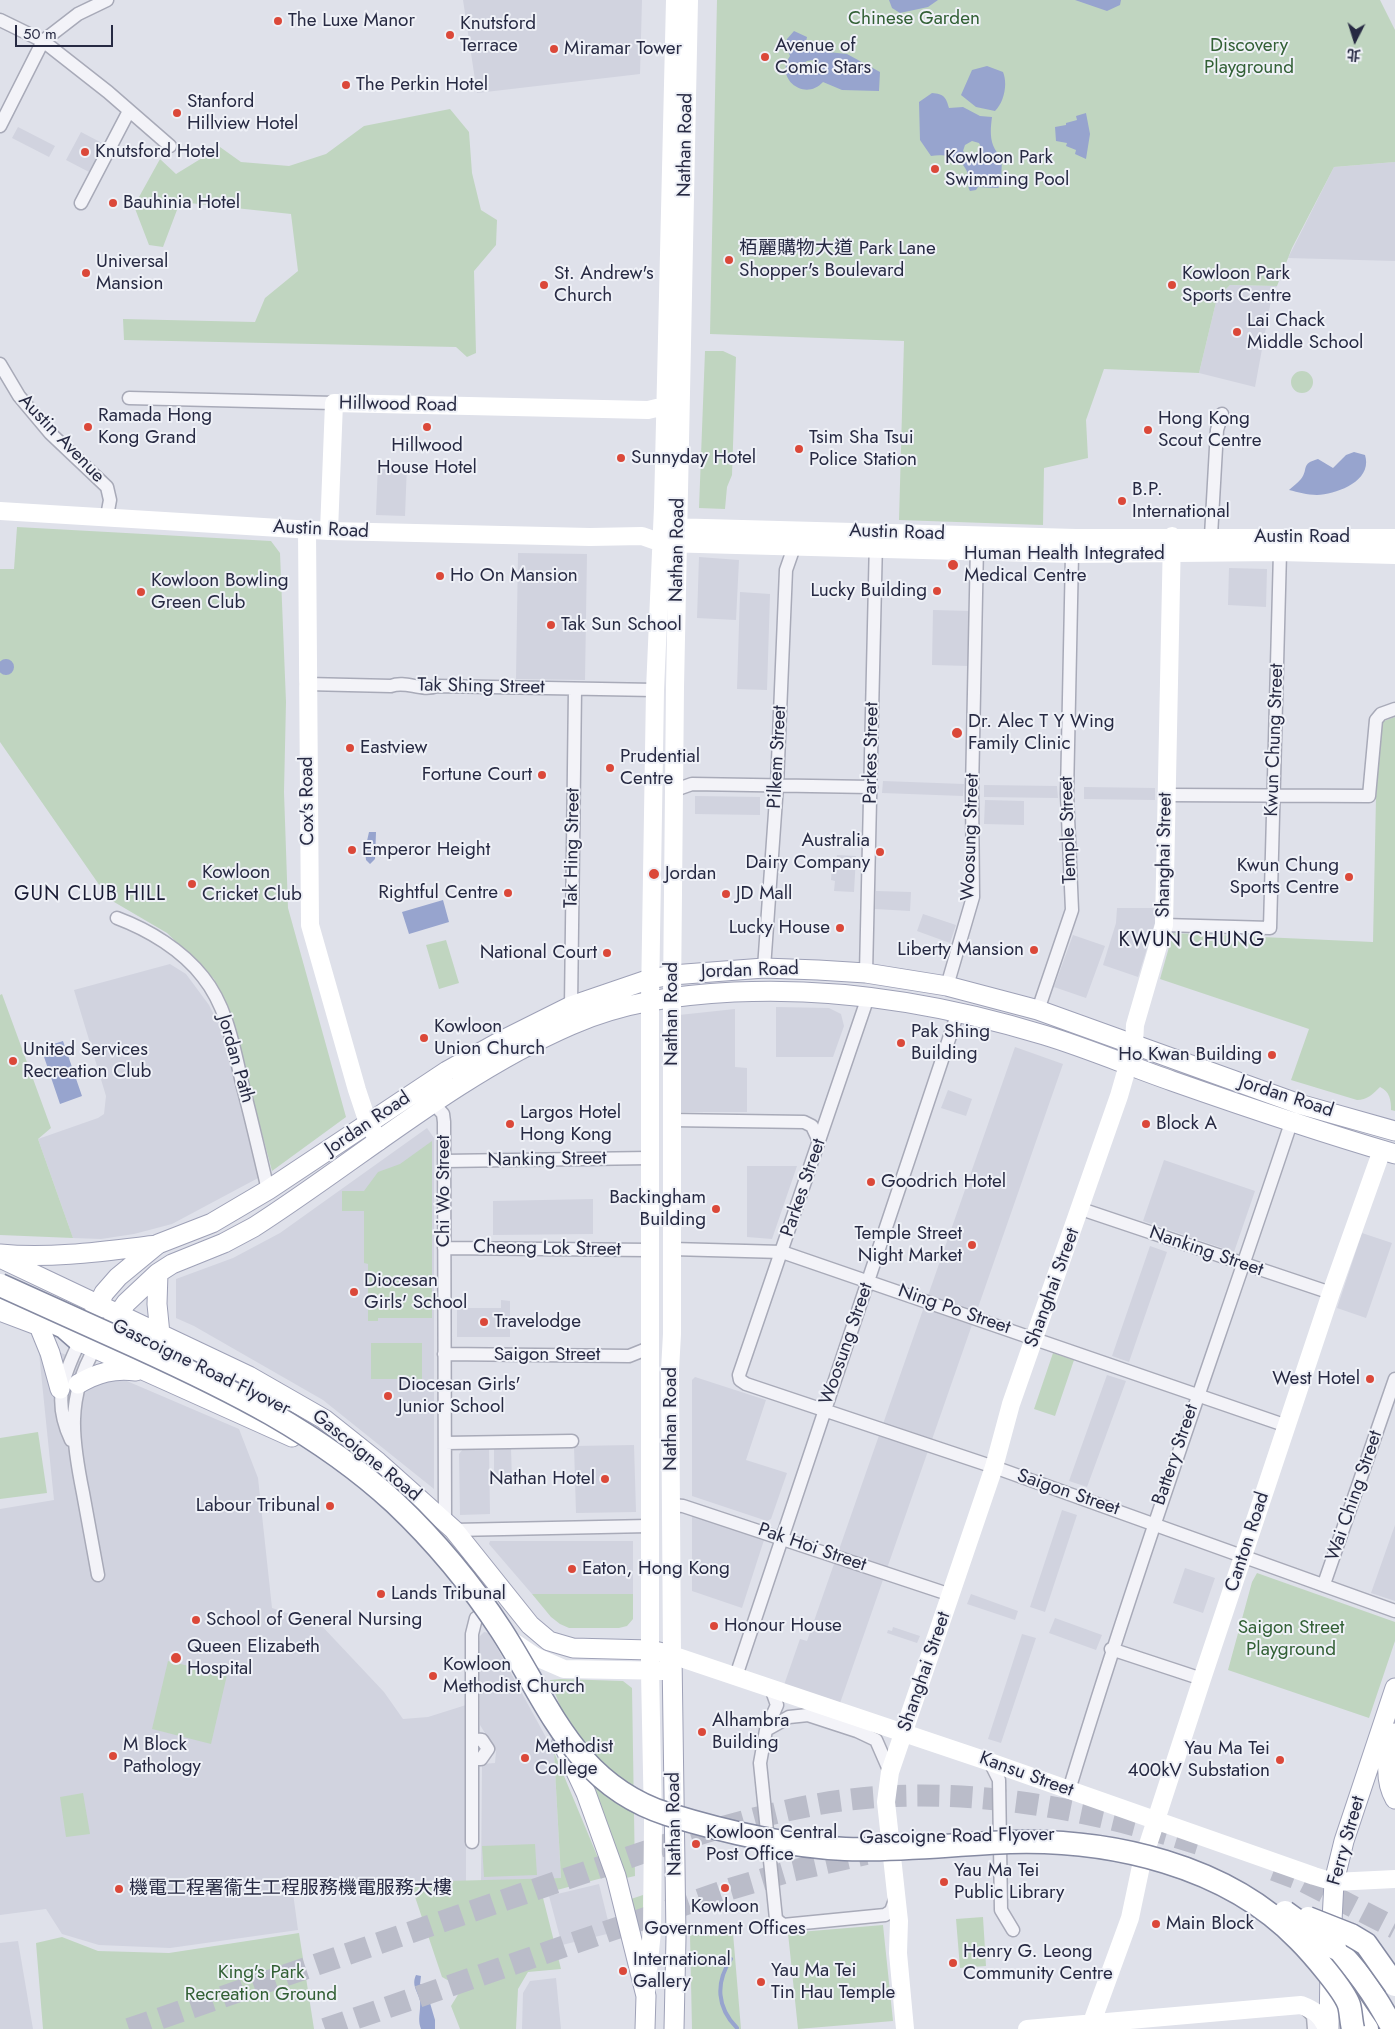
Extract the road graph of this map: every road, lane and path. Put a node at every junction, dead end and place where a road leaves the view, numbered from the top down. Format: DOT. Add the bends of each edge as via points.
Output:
graph roads {
  1 [pos="107,0"];
  2 [pos="675,0"];
  3 [pos="690,0"];
  4 [pos="0,20"];
  5 [pos="43,41"];
  6 [pos="130,111"];
  7 [pos="0,126"];
  8 [pos="170,146"];
  9 [pos="81,203"];
  10 [pos="0,364"];
  11 [pos="130,398"];
  12 [pos="334,404"];
  13 [pos="666,406"];
  14 [pos="1222,414"];
  15 [pos="0,511"];
  16 [pos="107,516"];
  17 [pos="307,530"];
  18 [pos="329,531"];
  19 [pos="670,535"];
  20 [pos="1211,536"];
  21 [pos="1395,538"];
  22 [pos="876,541"];
  23 [pos="977,544"];
  24 [pos="1172,544"];
  25 [pos="794,547"];
  26 [pos="1280,552"];
  27 [pos="1072,554"];
  28 [pos="1395,555"];
  29 [pos="307,684"];
  30 [pos="575,689"];
  31 [pos="655,690"];
  32 [pos="1395,708"];
  33 [pos="777,785"];
  34 [pos="871,786"];
  35 [pos="674,790"];
  36 [pos="1167,795"];
  37 [pos="1274,795"];
  38 [pos="117,918"];
  39 [pos="1164,925"];
  40 [pos="764,968"];
  41 [pos="866,973"];
  42 [pos="672,975"];
  43 [pos="650,979"];
  44 [pos="947,986"];
  45 [pos="672,996"];
  46 [pos="868,997"];
  47 [pos="650,999"];
  48 [pos="571,1006"];
  49 [pos="1038,1010"];
  50 [pos="958,1012"];
  51 [pos="1134,1044"];
  52 [pos="1128,1065"];
  53 [pos="434,1104"];
  54 [pos="672,1120"];
  55 [pos="368,1123"];
  56 [pos="1291,1123"];
  57 [pos="1395,1131"];
  58 [pos="379,1141"];
  59 [pos="819,1141"];
  60 [pos="1388,1152"];
  61 [pos="650,1158"];
  62 [pos="444,1162"];
  63 [pos="268,1190"];
  64 [pos="1081,1210"];
  65 [pos="158,1244"];
  66 [pos="444,1248"];
  67 [pos="672,1249"];
  68 [pos="649,1250"];
  69 [pos="782,1252"];
  70 [pos="0,1254"];
  71 [pos="0,1258"];
  72 [pos="1243,1265"];
  73 [pos="158,1273"];
  74 [pos="0,1275"];
  75 [pos="868,1281"];
  76 [pos="0,1285"];
  77 [pos="1331,1293"];
  78 [pos="0,1298"];
  79 [pos="98,1304"];
  80 [pos="0,1311"];
  81 [pos="118,1314"];
  82 [pos="39,1326"];
  83 [pos="160,1334"];
  84 [pos="1035,1338"];
  85 [pos="87,1345"];
  86 [pos="649,1348"];
  87 [pos="444,1354"];
  88 [pos="148,1372"];
  89 [pos="740,1380"];
  90 [pos="1395,1380"];
  91 [pos="78,1384"];
  92 [pos="60,1389"];
  93 [pos="1197,1394"];
  94 [pos="825,1410"];
  95 [pos="1287,1426"];
  96 [pos="572,1442"];
  97 [pos="445,1443"];
  98 [pos="73,1444"];
  99 [pos="994,1467"];
  100 [pos="672,1505"];
  101 [pos="1153,1523"];
  102 [pos="449,1526"];
  103 [pos="649,1526"];
  104 [pos="782,1537"];
  105 [pos="1244,1555"];
  106 [pos="98,1575"];
  107 [pos="1324,1584"];
  108 [pos="951,1595"];
  109 [pos="1395,1611"];
  110 [pos="490,1619"];
  111 [pos="1111,1649"];
  112 [pos="650,1650"];
  113 [pos="672,1663"];
  114 [pos="650,1672"];
  115 [pos="736,1676"];
  116 [pos="1202,1679"];
  117 [pos="771,1688"];
  118 [pos="1395,1688"];
  119 [pos="766,1730"];
  120 [pos="904,1732"];
  121 [pos="1395,1733"];
  122 [pos="990,1762"];
  123 [pos="890,1772"];
  124 [pos="1069,1790"];
  125 [pos="1395,1799"];
  126 [pos="1157,1820"];
  127 [pos="472,1842"];
  128 [pos="616,1876"];
  129 [pos="1388,1880"];
  130 [pos="1334,1882"];
  131 [pos="896,1897"];
  132 [pos="1275,1905"];
  133 [pos="1013,1930"];
  134 [pos="1395,1985"];
  135 [pos="1339,1995"];
  136 [pos="646,1996"];
  137 [pos="1301,2004"];
  138 [pos="1092,2022"];
  139 [pos="645,2029"];
  140 [pos="674,2029"];
  141 [pos="905,2029"];
  142 [pos="1027,2029"];
  143 [pos="1314,2029"];
  144 [pos="1328,2029"];
  145 [pos="1354,2029"];
  146 [pos="1367,2029"];
  147 [pos="1393,2029"];
  1 -- 5 [label="street" via="78,14"];
  2 -- 13 [label="main road, Nathan Road"];
  3 -- 19 [label="main road, Nathan Road"];
  4 -- 5 [label="street"];
  5 -- 6 [label="street"];
  5 -- 7 [label="street"];
  6 -- 8 [label="street"];
  6 -- 9 [label="street"];
  10 -- 16 [label="street, Austin Avenue" via="19,396 50,433 107,487 110,500"];
  11 -- 12 [label="street, Hillwood Road"];
  12 -- 13 [label="main road, Hillwood Road" via="648,410"];
  12 -- 18 [label="main road"];
  13 -- 19 [label="main road, Nathan Road"];
  14 -- 20 [label="street" via="1217,430"];
  15 -- 16 [label="main road, Austin Road"];
  16 -- 17 [label="main road, Austin Road"];
  17 -- 18 [label="main road, Austin Road"];
  17 -- 29 [label="main road, Cox's Road"];
  18 -- 19 [label="main road, Austin Road" via="581,537"];
  19 -- 22 [label="main road, Austin Road"];
  19 -- 25 [label="main road, Austin Road"];
  19 -- 31 [label="main road, Nathan Road"];
  19 -- 35 [label="main road, Nathan Road"];
  20 -- 21 [label="main road, Austin Road"];
  20 -- 24 [label="main road, Austin Road"];
  22 -- 23 [label="main road, Austin Road"];
  22 -- 25 [label="main road, Austin Road"];
  22 -- 34 [label="street, Parkes Street"];
  23 -- 24 [label="main road, Austin Road"];
  23 -- 27 [label="main road, Austin Road"];
  23 -- 44 [label="street, Woosung Street" via="973,897"];
  24 -- 26 [label="main road, Austin Road"];
  24 -- 27 [label="main road, Austin Road"];
  24 -- 36 [label="main road, Shanghai Street"];
  25 -- 33 [label="street, Pilkem Street" via="786,570"];
  26 -- 28 [label="main road, Austin Road"];
  26 -- 37 [label="street, Kwun Chung Street"];
  27 -- 49 [label="street, Temple Street" via="1067,794 1072,910"];
  29 -- 30 [label="street, Tak Shing Street"];
  29 -- 55 [label="main road, Cox's Road" via="310,925"];
  30 -- 31 [label="street, Tak Shing Street"];
  30 -- 48 [label="street, Tak Hing Street"];
  31 -- 43 [label="main road, Nathan Road"];
  32 -- 37 [label="street" via="1376,720 1369,796"];
  33 -- 34 [label="street"];
  33 -- 35 [label="street" via="692,784"];
  33 -- 40 [label="street, Pilkem Street"];
  34 -- 41 [label="street, Parkes Street"];
  35 -- 42 [label="main road, Nathan Road"];
  36 -- 37 [label="street"];
  36 -- 39 [label="main road, Shanghai Street"];
  37 -- 39 [label="street, Kwun Chung Street" via="1270,928"];
  38 -- 63 [label="street, Jordan Path" via="152,934 172,948 204,978 216,998 229,1029"];
  39 -- 51 [label="main road, Shanghai Street" via="1135,1025"];
  40 -- 41 [label="main road, Jordan Road"];
  40 -- 42 [label="main road, Jordan Road"];
  41 -- 44 [label="main road, Jordan Road"];
  42 -- 43 [label="main road, Jordan Road"];
  42 -- 45 [label="main road, Nathan Road"];
  43 -- 47 [label="main road, Nathan Road"];
  43 -- 48 [label="main road, Jordan Road"];
  44 -- 49 [label="main road, Jordan Road"];
  45 -- 46 [label="main road, Jordan Road" via="768,990"];
  45 -- 47 [label="main road, Jordan Road"];
  45 -- 54 [label="main road, Nathan Road"];
  46 -- 50 [label="main road, Jordan Road"];
  46 -- 59 [label="street, Parkes Street"];
  47 -- 53 [label="main road, Jordan Road" via="575,1023 506,1055"];
  47 -- 61 [label="main road, Nathan Road"];
  48 -- 55 [label="main road, Jordan Road" via="475,1055"];
  49 -- 51 [label="main road, Jordan Road"];
  50 -- 52 [label="main road, Jordan Road" via="1045,1035"];
  50 -- 75 [label="street, Woosung Street"];
  51 -- 52 [label="main road, Shanghai Street"];
  51 -- 57 [label="main road, Jordan Road" via="1299,1104"];
  52 -- 56 [label="main road, Jordan Road"];
  52 -- 64 [label="main road, Shanghai Street"];
  53 -- 58 [label="main road, Jordan Road"];
  53 -- 62 [label="street, Chi Wo Street" via="443,1114"];
  54 -- 59 [label="street" via="804,1122 812,1126"];
  54 -- 67 [label="main road, Nathan Road"];
  55 -- 58 [label="main road, Cox's Road"];
  55 -- 63 [label="main road, Jordan Road"];
  56 -- 60 [label="main road, Jordan Road"];
  56 -- 72 [label="street, Battery Street"];
  58 -- 73 [label="main road, Jordan Road" via="254,1227"];
  59 -- 69 [label="street, Parkes Street"];
  60 -- 77 [label="main road, Canton Road"];
  61 -- 62 [label="street, Nanking Street"];
  61 -- 68 [label="main road, Nathan Road"];
  62 -- 66 [label="street, Chi Wo Street"];
  63 -- 65 [label="main road, Jordan Road" via="212,1223"];
  64 -- 72 [label="street, Nanking Street"];
  64 -- 84 [label="main road, Shanghai Street"];
  65 -- 70 [label="main road" via="31,1256"];
  65 -- 79 [label="main road, Jordan Road" via="118,1277"];
  66 -- 68 [label="street, Cheong Lok Street"];
  66 -- 87 [label="street, Chi Wo Street"];
  67 -- 69 [label="street, Ning Po Street"];
  67 -- 100 [label="main road, Nathan Road"];
  68 -- 86 [label="main road, Nathan Road"];
  69 -- 75 [label="street, Ning Po Street"];
  69 -- 89 [label="street, Parkes Street" via="739,1375"];
  71 -- 79 [label="main road, Gascoigne Road"];
  72 -- 77 [label="street, Nanking Street"];
  72 -- 93 [label="street, Battery Street"];
  73 -- 81 [label="main road, Jordan Road"];
  73 -- 83 [label="main road"];
  74 -- 132 [label="highway, Gascoigne Road Flyover" via="220,1374 298,1417 362,1463 424,1519 480,1582 586,1745 610,1770 647,1794 748,1826 821,1838 1011,1833 1058,1834 1112,1841 1155,1850 1196,1864"];
  75 -- 84 [label="street, Ning Po Street"];
  75 -- 94 [label="street, Woosung Street"];
  76 -- 135 [label="highway, Gascoigne Road Flyover, bridge" via="246,1398 308,1435 357,1470 396,1504 443,1554 503,1633 576,1751 602,1779 632,1800 663,1813 713,1827 796,1844 869,1849 1032,1842 1136,1854 1193,1872 1257,1904 1302,1944"];
  77 -- 95 [label="main road, Canton Road"];
  78 -- 85 [label="highway" via="64,1327"];
  79 -- 81 [label="main road, Gascoigne Road"];
  79 -- 85 [label="main road, Jordan Road"];
  80 -- 82 [label="main road, Gascoigne Road"];
  81 -- 83 [label="main road, Gascoigne Road"];
  81 -- 85 [label="main road, Jordan Road"];
  82 -- 85 [label="main road, Gascoigne Road"];
  82 -- 92 [label="main road"];
  83 -- 102 [label="main road, Gascoigne Road" via="249,1376 324,1419"];
  84 -- 93 [label="street, Ning Po Street"];
  84 -- 99 [label="main road, Shanghai Street" via="1011,1404"];
  85 -- 88 [label="main road, Gascoigne Road"];
  85 -- 91 [label="street" via="85,1366"];
  85 -- 92 [label="street" via="70,1360"];
  86 -- 87 [label="street, Saigon Street" via="629,1356"];
  86 -- 103 [label="main road, Nathan Road"];
  87 -- 97 [label="street, Chi Wo Street"];
  88 -- 91 [label="main road" via="113,1370"];
  88 -- 110 [label="main road, Gascoigne Road" via="274,1428 329,1460 386,1506"];
  89 -- 94 [label="street, Saigon Street"];
  90 -- 107 [label="street, Wai Ching Street"];
  91 -- 98 [label="street"];
  92 -- 98 [label="street" via="61,1412"];
  93 -- 95 [label="street, Ning Po Street"];
  93 -- 101 [label="street, Battery Street"];
  94 -- 99 [label="street, Saigon Street"];
  94 -- 104 [label="street, Woosung Street"];
  95 -- 105 [label="main road, Canton Road"];
  96 -- 97 [label="street"];
  97 -- 102 [label="street, Chi Wo Street"];
  98 -- 106 [label="street"];
  99 -- 101 [label="street, Saigon Street"];
  99 -- 108 [label="main road, Shanghai Street"];
  100 -- 104 [label="street, Pak Hoi Street"];
  100 -- 113 [label="main road, Nathan Road"];
  101 -- 105 [label="street, Saigon Street"];
  101 -- 111 [label="street, Battery Street"];
  102 -- 103 [label="street"];
  102 -- 112 [label="main road, Gascoigne Road" via="530,1625 549,1641 587,1650"];
  103 -- 112 [label="main road, Nathan Road"];
  104 -- 108 [label="street, Pak Hoi Street"];
  104 -- 115 [label="street, Woosung Street"];
  105 -- 107 [label="street, Saigon Street"];
  105 -- 116 [label="main road, Canton Road"];
  107 -- 109 [label="street, Saigon Street"];
  108 -- 120 [label="main road, Shanghai Street"];
  110 -- 114 [label="main road, Gascoigne Road" via="520,1647 548,1664 564,1669"];
  110 -- 127 [label="street" via="476,1618 472,1634 472,1739 482,1740 488,1749 481,1759 472,1759"];
  110 -- 128 [label="main road, Gascoigne Road" via="540,1700 578,1774"];
  111 -- 116 [label="street"];
  111 -- 124 [label="street, Battery Street"];
  112 -- 113 [label="main road, Gascoigne Road"];
  112 -- 114 [label="main road, Nathan Road"];
  113 -- 114 [label="main road, Gascoigne Road"];
  113 -- 115 [label="main road, Kansu Street"];
  113 -- 140 [label="main road, Nathan Road" via="676,1929"];
  114 -- 136 [label="main road, Nathan Road" via="652,1931"];
  115 -- 117 [label="main road, Kansu Street"];
  116 -- 126 [label="main road, Canton Road"];
  117 -- 119 [label="street" via="776,1705"];
  117 -- 120 [label="main road, Kansu Street"];
  118 -- 130 [label="main road, Ferry Street" via="1344,1841"];
  119 -- 123 [label="street" via="789,1717 808,1715 857,1731 876,1740"];
  119 -- 131 [label="street" via="760,1764 776,1919 780,1924 885,1915 891,1911"];
  120 -- 122 [label="main road, Kansu Street"];
  120 -- 123 [label="main road, Shanghai Street"];
  121 -- 125 [label="main road, Ferry Street" via="1389,1752 1388,1778"];
  122 -- 124 [label="main road, Kansu Street"];
  122 -- 133 [label="street" via="999,1780 1001,1910"];
  123 -- 131 [label="main road, Shanghai Street" via="886,1802"];
  124 -- 126 [label="main road, Kansu Street"];
  126 -- 130 [label="main road, Kansu Street"];
  126 -- 138 [label="main road, Canton Road" via="1141,1866 1130,1918"];
  128 -- 136 [label="main road, Nathan Road"];
  129 -- 130 [label="main road, Kansu Street"];
  130 -- 135 [label="main road, Ferry Street"];
  131 -- 141 [label="main road, Shanghai Street"];
  132 -- 134 [label="highway, bridge" via="1366,1944"];
  132 -- 147 [label="highway, Gascoigne Road Flyover, bridge" via="1317,1934 1352,1964 1372,1990"];
  135 -- 144 [label="main road, Ferry Street"];
  135 -- 145 [label="highway, bridge"];
  135 -- 146 [label="highway, Gascoigne Road Flyover"];
  136 -- 139 [label="main road, Nathan Road"];
  137 -- 138 [label="main road"];
  137 -- 143 [label="street" via="1313,2016"];
  137 -- 144 [label="main road" via="1315,2010"];
  138 -- 142 [label="main road"];
}
